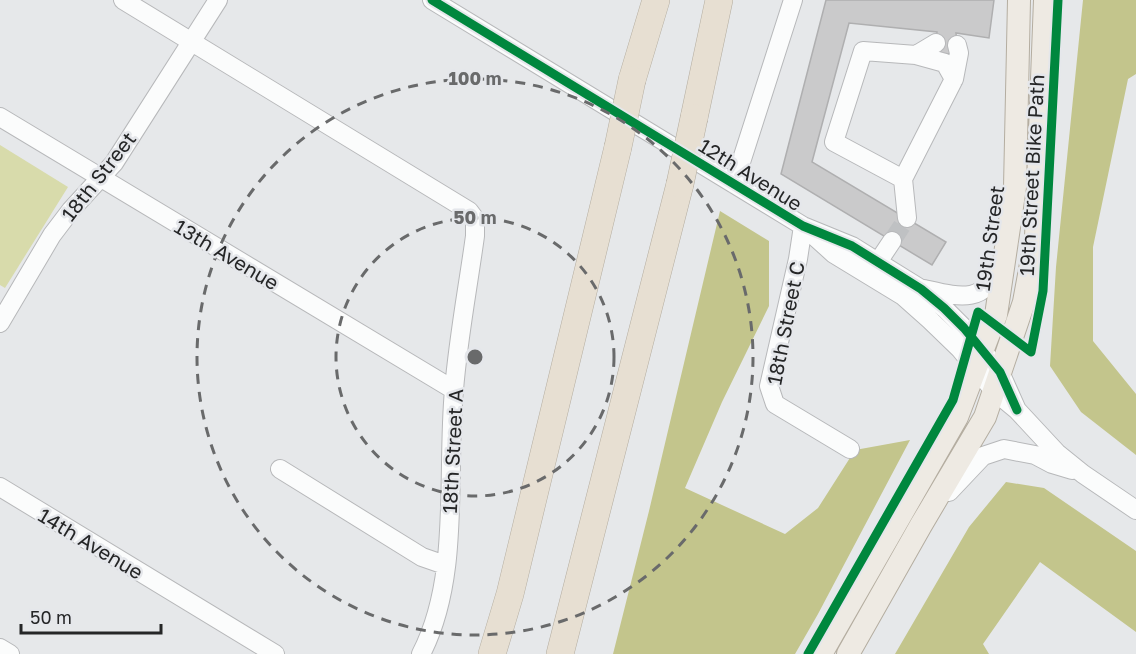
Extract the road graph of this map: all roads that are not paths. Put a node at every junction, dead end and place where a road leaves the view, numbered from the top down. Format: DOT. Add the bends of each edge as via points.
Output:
graph roads {
  1 [pos="123,0"];
  2 [pos="218,0"];
  3 [pos="432,0"];
  4 [pos="656,0"];
  5 [pos="719,0"];
  6 [pos="793,0"];
  7 [pos="1019,0"];
  8 [pos="1045,0"];
  9 [pos="192,41"];
  10 [pos="936,43"];
  11 [pos="957,45"];
  12 [pos="916,55"];
  13 [pos="954,79"];
  14 [pos="0,117"];
  15 [pos="100,178"];
  16 [pos="903,179"];
  17 [pos="734,184"];
  18 [pos="907,218"];
  19 [pos="803,226"];
  20 [pos="892,241"];
  21 [pos="1007,246"];
  22 [pos="878,262"];
  23 [pos="921,289"];
  24 [pos="6,300"];
  25 [pos="0,323"];
  26 [pos="980,360"];
  27 [pos="997,382"];
  28 [pos="453,390"];
  29 [pos="850,449"];
  30 [pos="280,469"];
  31 [pos="1083,474"];
  32 [pos="0,487"];
  33 [pos="1136,510"];
  34 [pos="921,525"];
  35 [pos="445,565"];
  36 [pos="0,648"];
  37 [pos="10,654"];
  38 [pos="275,654"];
  39 [pos="421,654"];
  40 [pos="492,654"];
  41 [pos="560,654"];
  42 [pos="821,654"];
  43 [pos="848,654"];
  1 -- 9 [label="street"];
  2 -- 9 [label="street, 18th Street"];
  3 -- 17 [label="street, 12th Avenue"];
  4 -- 40 [label="highway, bridge" via="632,80 510,594"];
  5 -- 41 [label="highway, bridge" via="680,184"];
  6 -- 17 [label="street"];
  7 -- 21 [label="main road, 19th Street" via="1015,187"];
  8 -- 27 [label="main road" via="1036,237 1024,302"];
  9 -- 15 [label="street, 18th Street" via="114,163"];
  9 -- 28 [label="street, 18th Street A" via="469,211 475,219"];
  10 -- 12 [label="street"];
  11 -- 13 [label="street"];
  12 -- 13 [label="street" via="945,63"];
  12 -- 16 [label="street" via="863,51 834,142"];
  13 -- 16 [label="street"];
  14 -- 15 [label="street, 13th Avenue"];
  15 -- 24 [label="street, 18th Street" via="52,235"];
  15 -- 28 [label="street, 13th Avenue"];
  16 -- 18 [label="street"];
  17 -- 19 [label="street, 12th Avenue"];
  19 -- 22 [label="street, 12th Avenue" via="852,246"];
  19 -- 26 [label="street, 12th Avenue" via="834,254 903,296"];
  19 -- 29 [label="street, 18th Street C" via="769,386 775,404"];
  20 -- 22 [label="street"];
  21 -- 23 [label="street" via="995,279 982,291 955,296"];
  21 -- 26 [label="main road, 19th Street" via="996,315"];
  22 -- 23 [label="street, 12th Avenue"];
  23 -- 26 [label="street, 12th Avenue" via="964,328"];
  24 -- 25 [label="street, 18th Street"];
  26 -- 27 [label="street, 12th Avenue"];
  26 -- 42 [label="main road, 19th Street" via="957,417"];
  27 -- 31 [label="street, 12th Avenue" via="1057,453"];
  27 -- 34 [label="main road" via="985,417"];
  28 -- 35 [label="street, 18th Street A"];
  30 -- 35 [label="street" via="422,557"];
  31 -- 33 [label="street, 12th Avenue"];
  31 -- 34 [label="street" via="1016,450 995,451 972,465"];
  32 -- 38 [label="street, 14th Avenue"];
  34 -- 43 [label="main road"];
  35 -- 39 [label="street, 18th Street A" via="431,634"];
  36 -- 37 [label="street"];
}
